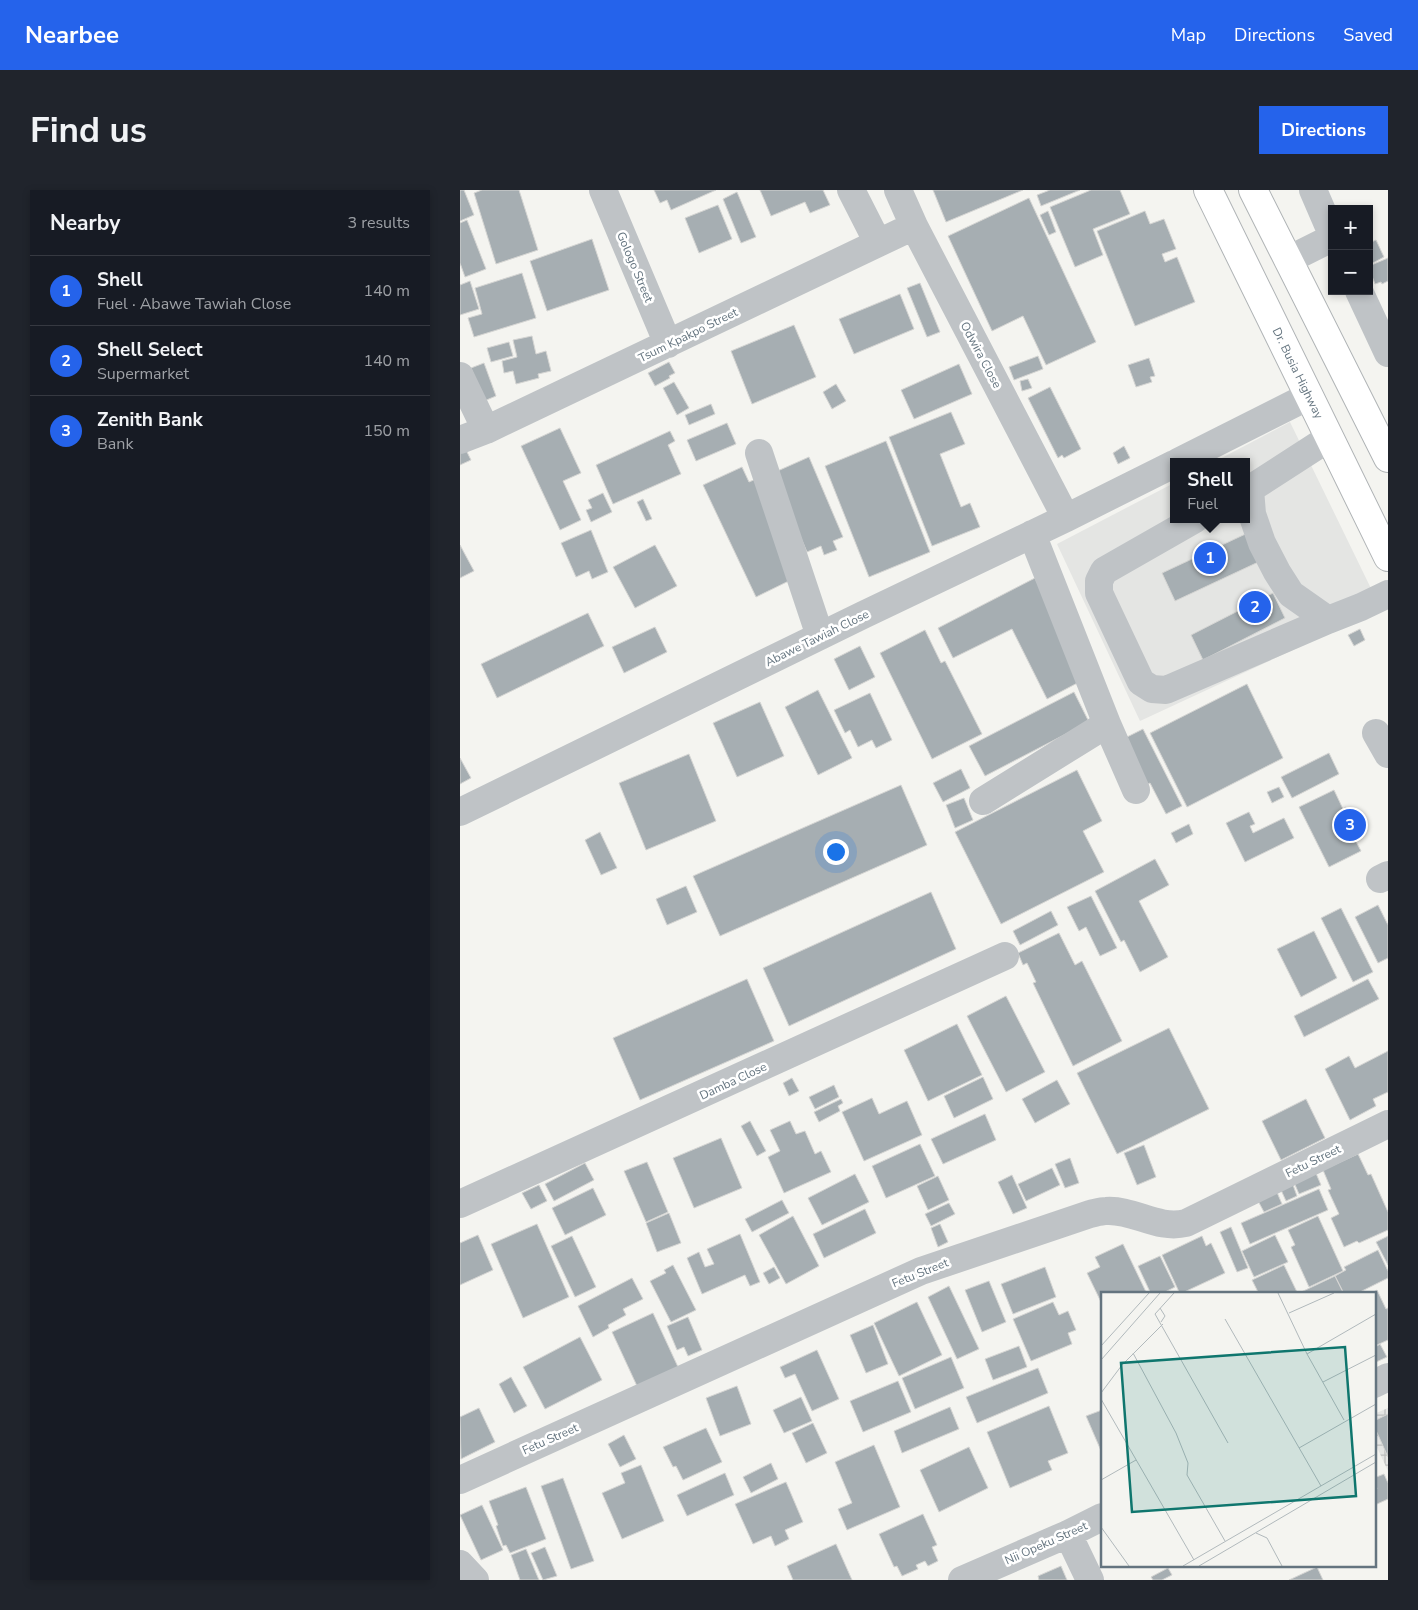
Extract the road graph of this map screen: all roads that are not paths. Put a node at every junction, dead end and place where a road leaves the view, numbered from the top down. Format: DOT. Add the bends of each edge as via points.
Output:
graph roads {
  1 [pos="603,190"];
  2 [pos="851,190"];
  3 [pos="898,190"];
  4 [pos="1208,190"];
  5 [pos="1254,190"];
  6 [pos="1313,190"];
  7 [pos="914,226"];
  8 [pos="1328,226"];
  9 [pos="1328,238"];
  10 [pos="878,244"];
  11 [pos="1288,260"];
  12 [pos="1361,295"];
  13 [pos="668,344"];
  14 [pos="1388,353"];
  15 [pos="460,376"];
  16 [pos="1308,396"];
  17 [pos="486,430"];
  18 [pos="1330,438"];
  19 [pos="460,440"];
  20 [pos="1384,441"];
  21 [pos="759,453"];
  22 [pos="1186,458"];
  23 [pos="1170,466"];
  24 [pos="1250,489"];
  25 [pos="1250,502"];
  26 [pos="1066,518"];
  27 [pos="1189,523"];
  28 [pos="1032,534"];
  29 [pos="1388,557"];
  30 [pos="1388,594"];
  31 [pos="1328,620"];
  32 [pos="820,636"];
  33 [pos="1107,724"];
  34 [pos="1136,790"];
  35 [pos="984,800"];
  36 [pos="460,812"];
  37 [pos="1005,956"];
  38 [pos="1388,1124"];
  39 [pos="460,1204"];
  40 [pos="1388,1377"];
  41 [pos="1376,1383"];
  42 [pos="460,1480"];
  43 [pos="1101,1518"];
  44 [pos="1068,1534"];
  45 [pos="460,1564"];
  46 [pos="474,1580"];
  47 [pos="962,1580"];
  48 [pos="1090,1580"];
  1 -- 13 [label="street, Gologo Street"];
  2 -- 10 [label="street"];
  3 -- 7 [label="street, Odwira Close"];
  4 -- 16 [label="highway, Dr. Busia Highway"];
  5 -- 11 [label="highway"];
  6 -- 8 [label="street"];
  7 -- 10 [label="street, Tsum Kpakpo Street"];
  7 -- 26 [label="street, Odwira Close"];
  9 -- 11 [label="street"];
  10 -- 13 [label="street, Tsum Kpakpo Street"];
  11 -- 20 [label="highway"];
  12 -- 14 [label="street"];
  13 -- 17 [label="street, Tsum Kpakpo Street"];
  15 -- 17 [label="street"];
  16 -- 18 [label="highway, Dr. Busia Highway"];
  16 -- 22 [label="street"];
  17 -- 19 [label="street, Tsum Kpakpo Street"];
  18 -- 24 [label="street"];
  18 -- 29 [label="highway, Dr. Busia Highway"];
  21 -- 32 [label="street"];
  23 -- 26 [label="street, Abawe Tawiah Close"];
  25 -- 31 [label="street" via="1262,543 1291,594"];
  26 -- 28 [label="street, Abawe Tawiah Close"];
  27 -- 31 [label="street" via="1104,571 1099,581 1099,593 1141,682 1152,689 1166,690"];
  28 -- 32 [label="street, Abawe Tawiah Close"];
  28 -- 33 [label="street"];
  30 -- 31 [label="street"];
  32 -- 36 [label="street, Abawe Tawiah Close"];
  33 -- 34 [label="street"];
  33 -- 35 [label="street"];
  37 -- 39 [label="street, Damba Close"];
  38 -- 42 [label="street, Fetu Street" via="1186,1223 1175,1226 1106,1211 921,1271"];
  40 -- 41 [label="street"];
  43 -- 44 [label="street, Nii Opeku Street"];
  44 -- 47 [label="street, Nii Opeku Street"];
  44 -- 48 [label="street"];
  45 -- 46 [label="street"];
}
